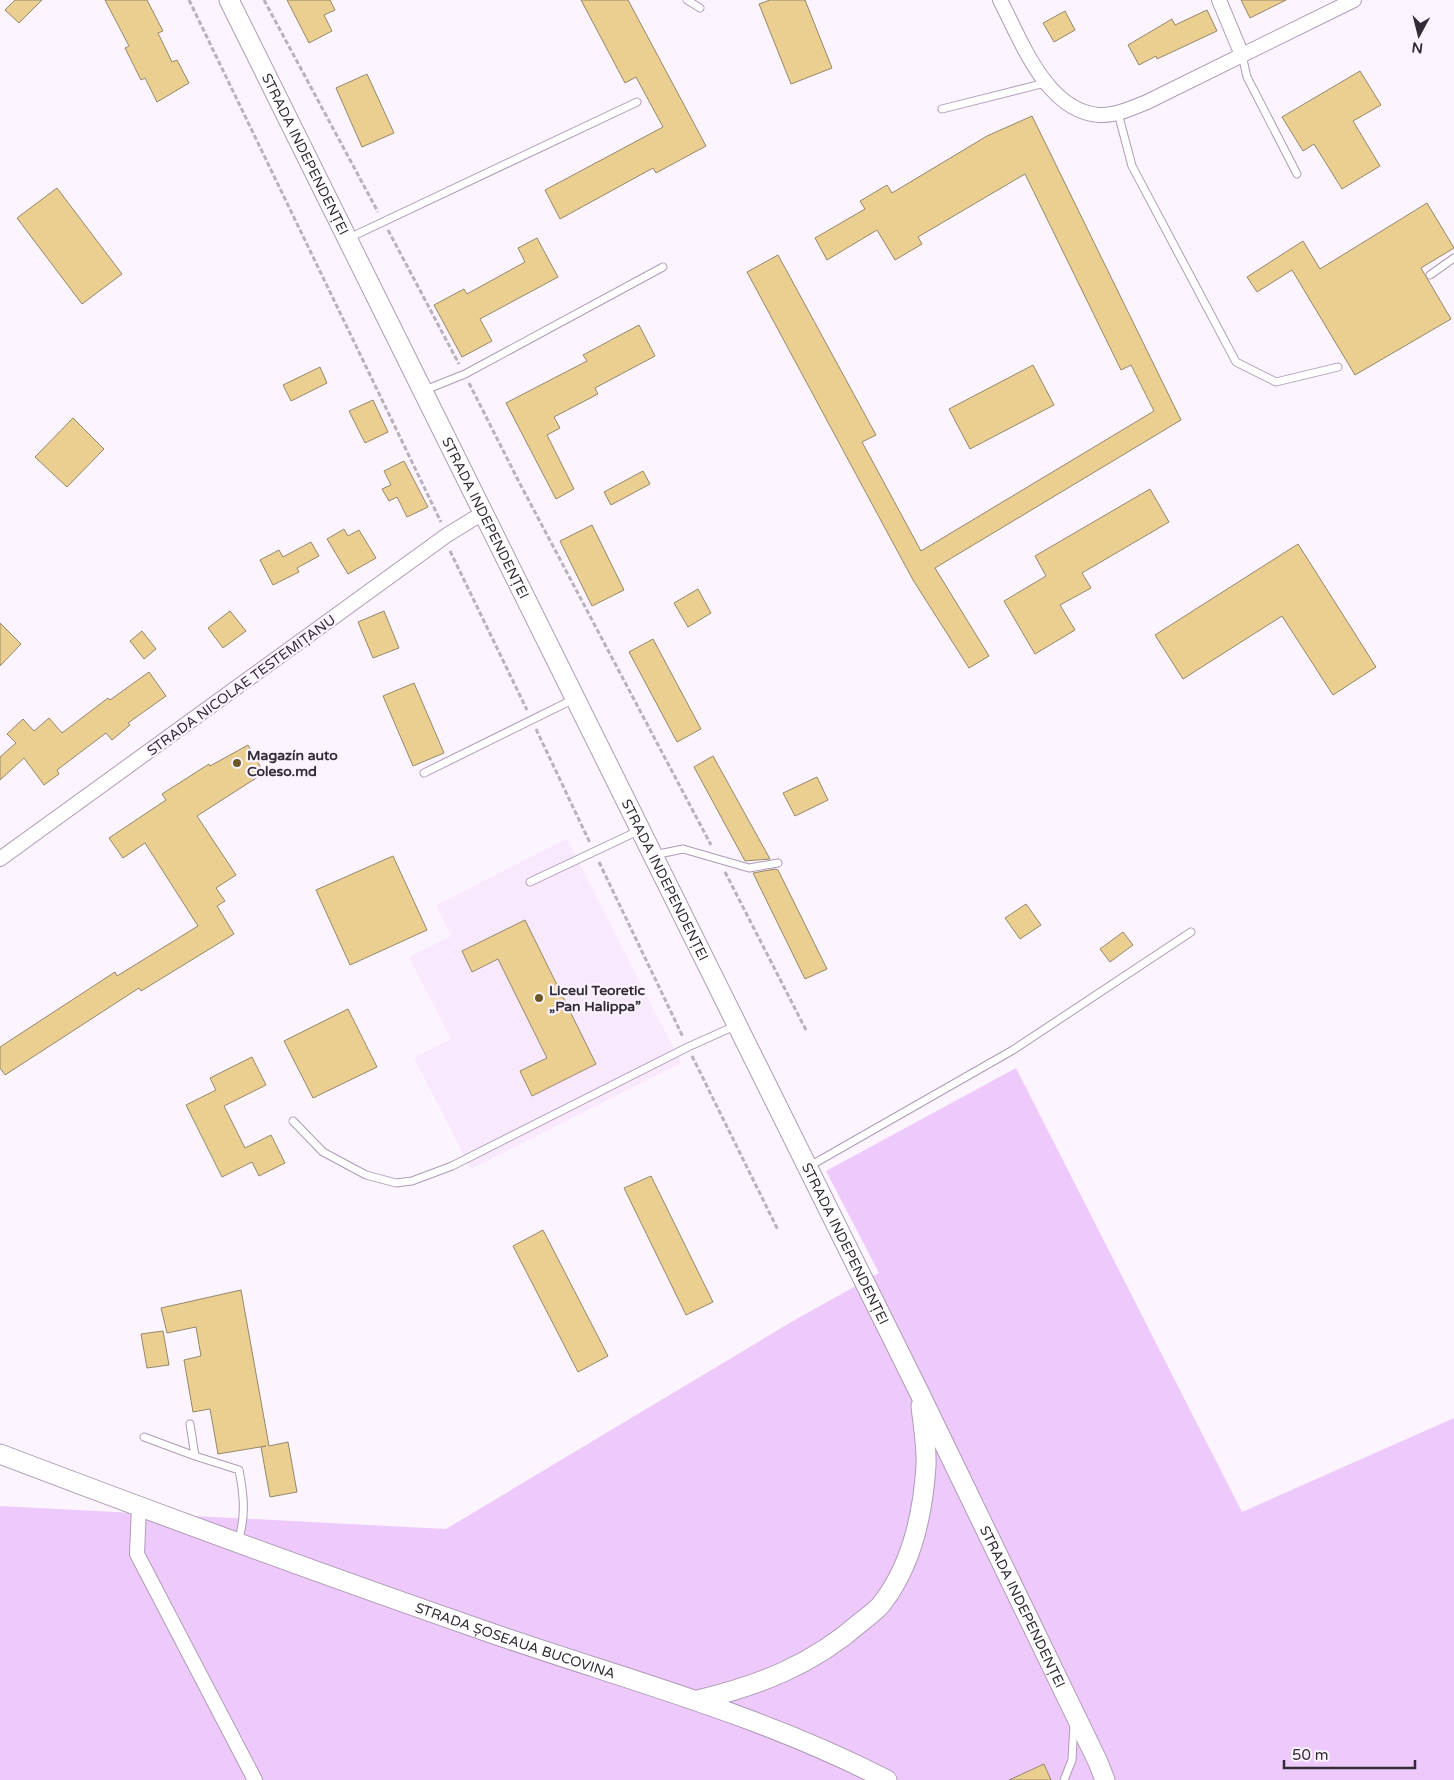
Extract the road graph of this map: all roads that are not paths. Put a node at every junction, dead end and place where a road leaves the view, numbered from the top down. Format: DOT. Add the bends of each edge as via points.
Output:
graph roads {
  1 [pos="229,0"];
  2 [pos="687,0"];
  3 [pos="1000,0"];
  4 [pos="1218,0"];
  5 [pos="1354,0"];
  6 [pos="700,8"];
  7 [pos="1242,55"];
  8 [pos="1045,83"];
  9 [pos="637,102"];
  10 [pos="942,109"];
  11 [pos="1118,113"];
  12 [pos="1297,174"];
  13 [pos="347,239"];
  14 [pos="1454,258"];
  15 [pos="664,266"];
  16 [pos="1430,275"];
  17 [pos="1338,367"];
  18 [pos="422,391"];
  19 [pos="483,513"];
  20 [pos="575,699"];
  21 [pos="424,773"];
  22 [pos="640,830"];
  23 [pos="653,856"];
  24 [pos="0,859"];
  25 [pos="778,863"];
  26 [pos="530,882"];
  27 [pos="1191,932"];
  28 [pos="737,1025"];
  29 [pos="293,1121"];
  30 [pos="807,1168"];
  31 [pos="920,1394"];
  32 [pos="190,1424"];
  33 [pos="144,1437"];
  34 [pos="0,1454"];
  35 [pos="195,1456"];
  36 [pos="139,1507"];
  37 [pos="238,1542"];
  38 [pos="698,1700"];
  39 [pos="1075,1714"];
  40 [pos="1098,1762"];
  41 [pos="255,1780"];
  42 [pos="887,1780"];
  43 [pos="1064,1780"];
  44 [pos="1105,1780"];
  45 [pos="1111,1780"];
  1 -- 13 [label="main road, STRADA INDEPENDENȚEI"];
  2 -- 6 [label="lane"];
  3 -- 8 [label="street"];
  4 -- 7 [label="street"];
  5 -- 7 [label="street"];
  7 -- 11 [label="street"];
  7 -- 12 [label="lane" via="1247,77"];
  8 -- 10 [label="lane"];
  8 -- 11 [label="street" via="1064,101 1082,111 1099,115"];
  9 -- 13 [label="lane"];
  11 -- 17 [label="lane" via="1132,166 1236,362 1276,382"];
  13 -- 18 [label="main road, STRADA INDEPENDENȚEI"];
  14 -- 16 [label="lane"];
  15 -- 18 [label="lane" via="465,374"];
  18 -- 19 [label="main road, STRADA INDEPENDENȚEI"];
  19 -- 20 [label="main road, STRADA INDEPENDENȚEI"];
  19 -- 24 [label="street, STRADA NICOLAE TESTEMIȚANU" via="447,535"];
  20 -- 21 [label="lane"];
  20 -- 22 [label="main road, STRADA INDEPENDENȚEI"];
  22 -- 23 [label="main road, STRADA INDEPENDENȚEI"];
  22 -- 26 [label="lane"];
  23 -- 25 [label="lane" via="683,849 749,868"];
  23 -- 28 [label="main road, STRADA INDEPENDENȚEI"];
  27 -- 30 [label="lane" via="1013,1050"];
  28 -- 29 [label="lane" via="452,1166 412,1181 396,1183 366,1175 322,1152"];
  28 -- 30 [label="main road, STRADA INDEPENDENȚEI"];
  30 -- 31 [label="main road, STRADA INDEPENDENȚEI"];
  31 -- 38 [label="main road" via="926,1464 921,1510 906,1561 883,1603 844,1638 799,1666 745,1689"];
  31 -- 39 [label="main road, STRADA INDEPENDENȚEI"];
  32 -- 35 [label="lane"];
  33 -- 35 [label="lane"];
  34 -- 36 [label="main road, STRADA ȘOSEAUA BUCOVINA"];
  35 -- 37 [label="lane" via="239,1470 245,1498 244,1523"];
  36 -- 37 [label="main road, STRADA ȘOSEAUA BUCOVINA"];
  36 -- 41 [label="street" via="137,1554"];
  37 -- 38 [label="main road, STRADA ȘOSEAUA BUCOVINA" via="493,1634"];
  38 -- 42 [label="main road, STRADA ȘOSEAUA BUCOVINA" via="801,1738"];
  39 -- 40 [label="main road, STRADA INDEPENDENȚEI"];
  39 -- 43 [label="lane" via="1072,1760"];
  40 -- 44 [label="main road, STRADA INDEPENDENȚEI"];
  40 -- 45 [label="main road, STRADA INDEPENDENȚEI"];
}
